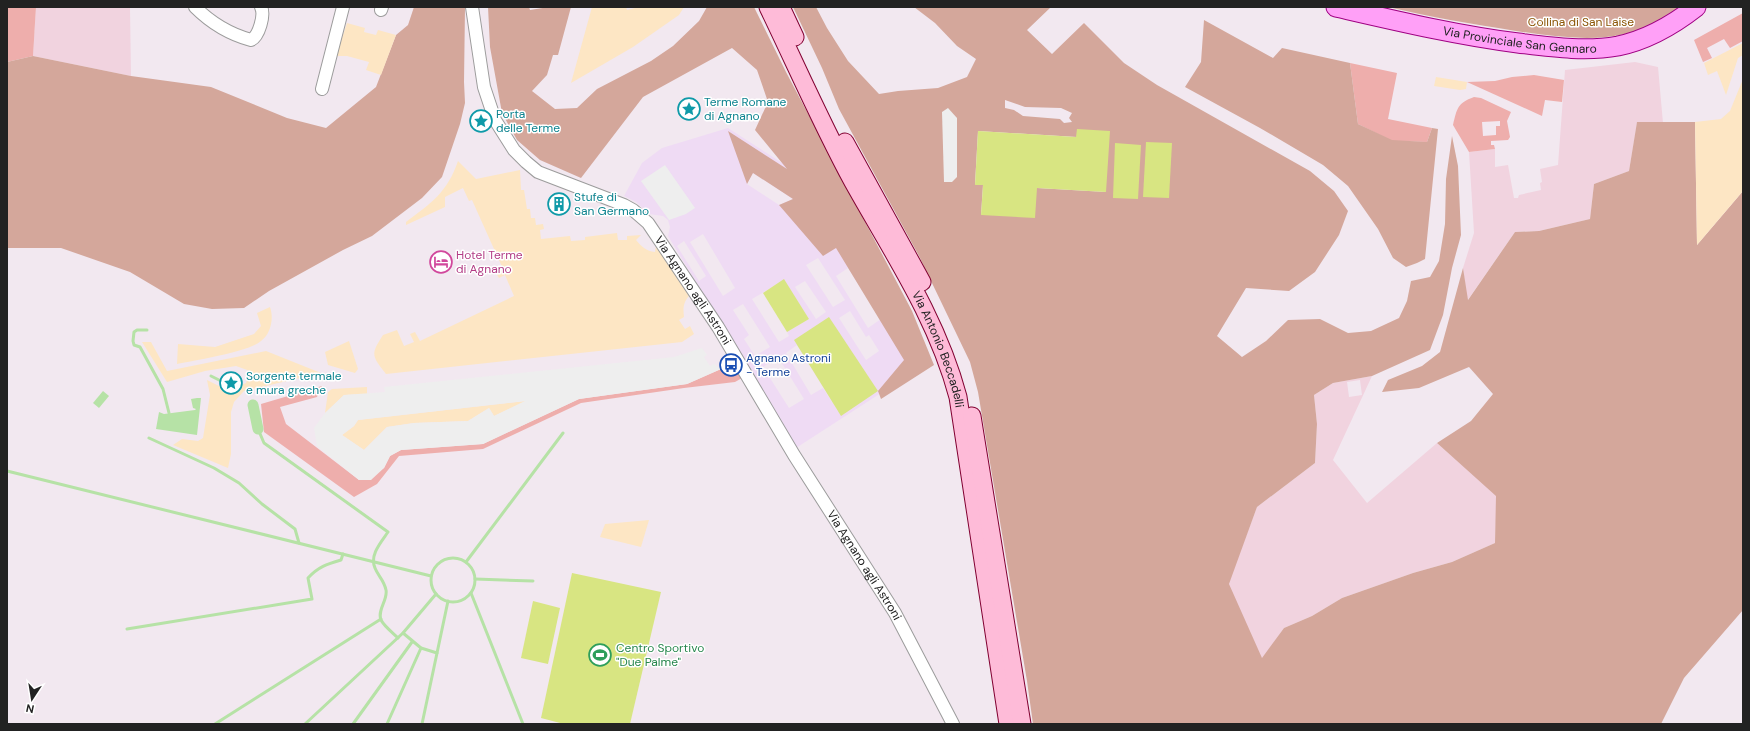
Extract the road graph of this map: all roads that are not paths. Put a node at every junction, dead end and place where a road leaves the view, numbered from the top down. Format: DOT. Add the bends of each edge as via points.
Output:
graph roads {
  1 [pos="195,7"];
  2 [pos="261,7"];
  3 [pos="343,7"];
  4 [pos="472,7"];
  5 [pos="768,7"];
  6 [pos="781,7"];
  7 [pos="1336,7"];
  8 [pos="1696,7"];
  9 [pos="322,88"];
  10 [pos="953,724"];
  11 [pos="1008,724"];
  12 [pos="1022,724"];
  1 -- 2 [label="street" via="206,18 228,32 251,40 257,34 263,16"];
  3 -- 9 [label="street"];
  4 -- 10 [label="street, Via Agnano agli Astroni" via="484,87 495,120 506,140 538,172 624,205 648,224 718,327 794,454 895,613"];
  5 -- 11 [label="main road, Via Antonio Beccadelli" via="852,179 927,312 947,359 958,397"];
  6 -- 12 [label="main road, Via Antonio Beccadelli" via="846,142 924,286 956,355 971,410"];
  7 -- 8 [label="main road, Via Provinciale San Gennaro" via="1463,35 1556,48 1582,49 1632,43 1661,31"];
}
